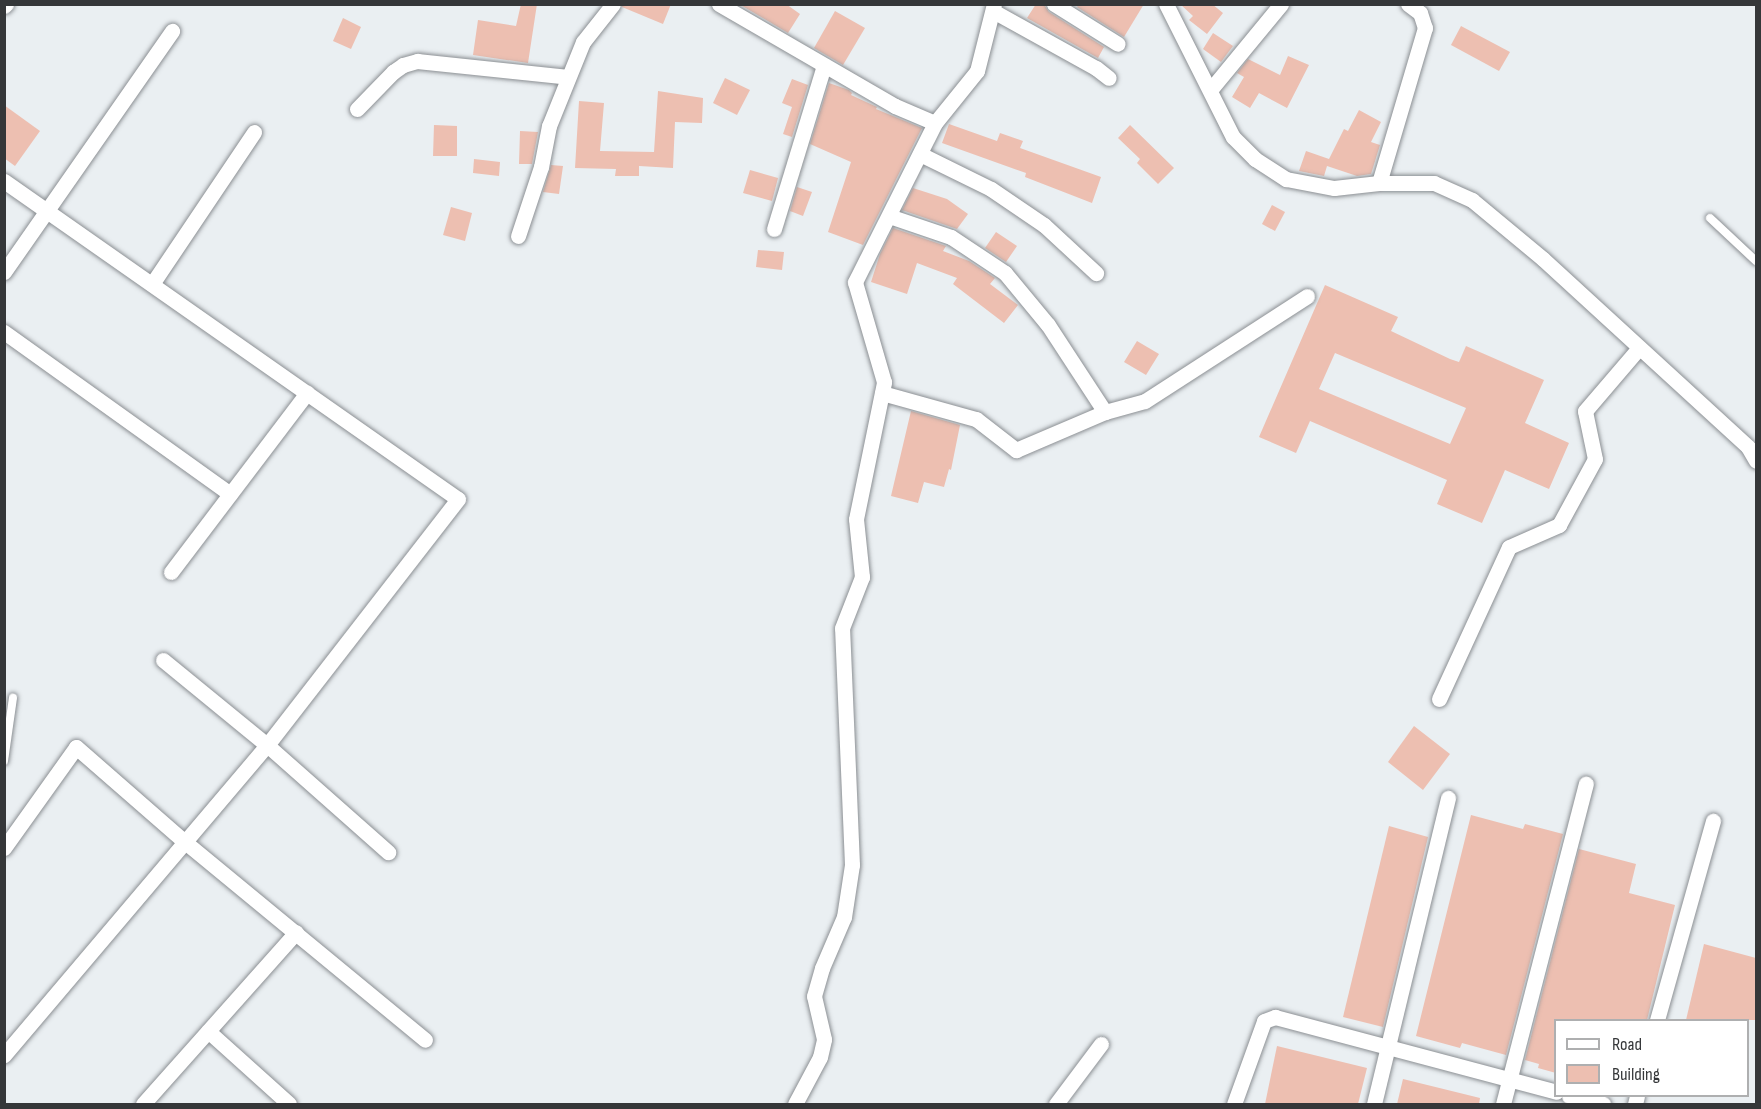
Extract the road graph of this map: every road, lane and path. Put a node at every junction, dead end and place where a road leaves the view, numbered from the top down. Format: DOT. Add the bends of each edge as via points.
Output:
graph roads {
  1 [pos="613,4"];
  2 [pos="719,4"];
  3 [pos="1054,4"];
  4 [pos="1166,4"];
  5 [pos="1281,4"];
  6 [pos="1408,4"];
  7 [pos="994,8"];
  8 [pos="172,31"];
  9 [pos="1118,44"];
  10 [pos="824,65"];
  11 [pos="568,77"];
  12 [pos="1109,78"];
  13 [pos="1211,89"];
  14 [pos="357,109"];
  15 [pos="936,123"];
  16 [pos="254,132"];
  17 [pos="920,154"];
  18 [pos="4,181"];
  19 [pos="1380,183"];
  20 [pos="47,211"];
  21 [pos="889,216"];
  22 [pos="1710,218"];
  23 [pos="774,229"];
  24 [pos="518,236"];
  25 [pos="1756,261"];
  26 [pos="4,272"];
  27 [pos="1096,273"];
  28 [pos="152,284"];
  29 [pos="1307,296"];
  30 [pos="4,332"];
  31 [pos="1639,348"];
  32 [pos="307,393"];
  33 [pos="882,393"];
  34 [pos="1106,412"];
  35 [pos="1752,445"];
  36 [pos="1756,461"];
  37 [pos="230,494"];
  38 [pos="171,572"];
  39 [pos="163,660"];
  40 [pos="14,698"];
  41 [pos="1439,699"];
  42 [pos="267,745"];
  43 [pos="4,761"];
  44 [pos="1586,784"];
  45 [pos="1448,798"];
  46 [pos="1713,820"];
  47 [pos="185,842"];
  48 [pos="4,848"];
  49 [pos="388,852"];
  50 [pos="296,932"];
  51 [pos="1658,1019"];
  52 [pos="208,1031"];
  53 [pos="425,1040"];
  54 [pos="1101,1044"];
  55 [pos="1388,1048"];
  56 [pos="4,1055"];
  57 [pos="1509,1080"];
  58 [pos="1554,1091"];
  59 [pos="1577,1097"];
  60 [pos="143,1104"];
  61 [pos="289,1104"];
  62 [pos="795,1104"];
  63 [pos="1056,1104"];
  64 [pos="1234,1104"];
  65 [pos="1374,1104"];
  66 [pos="1503,1104"];
  67 [pos="1603,1104"];
  1 -- 11 [label="street" via="583,42"];
  2 -- 10 [label="street"];
  3 -- 9 [label="street"];
  4 -- 13 [label="street"];
  5 -- 13 [label="street"];
  6 -- 19 [label="street" via="1420,13 1425,28"];
  7 -- 12 [label="street"];
  7 -- 15 [label="street" via="977,70"];
  8 -- 20 [label="street"];
  10 -- 15 [label="street" via="895,106"];
  10 -- 23 [label="street"];
  11 -- 14 [label="street" via="417,61 393,72"];
  11 -- 24 [label="street" via="549,126"];
  13 -- 19 [label="street" via="1233,137 1255,159 1286,179 1334,188"];
  15 -- 17 [label="street"];
  16 -- 28 [label="street"];
  17 -- 21 [label="street"];
  17 -- 27 [label="street" via="991,189 1044,225"];
  18 -- 20 [label="street"];
  19 -- 31 [label="street" via="1434,183 1472,200"];
  20 -- 26 [label="street"];
  20 -- 28 [label="street"];
  21 -- 33 [label="street" via="855,282 884,382"];
  21 -- 34 [label="street" via="951,237 1005,273 1048,325"];
  22 -- 25 [label="lane"];
  28 -- 32 [label="street"];
  29 -- 34 [label="street" via="1145,401"];
  30 -- 37 [label="street"];
  31 -- 35 [label="street"];
  31 -- 41 [label="street" via="1585,411 1595,459 1559,525 1509,547"];
  32 -- 37 [label="street"];
  32 -- 42 [label="street" via="458,499"];
  33 -- 34 [label="street" via="976,419 1016,450"];
  33 -- 62 [label="street" via="856,519 862,577 842,628 852,866 844,917 814,996 824,1039 820,1057"];
  35 -- 36 [label="street"];
  37 -- 38 [label="street"];
  39 -- 42 [label="street"];
  40 -- 43 [label="lane"];
  42 -- 47 [label="street"];
  42 -- 49 [label="street"];
  44 -- 57 [label="street"];
  45 -- 55 [label="street"];
  46 -- 51 [label="street"];
  47 -- 48 [label="street" via="76,747"];
  47 -- 50 [label="street"];
  47 -- 56 [label="street"];
  50 -- 52 [label="street"];
  50 -- 53 [label="street"];
  52 -- 60 [label="street"];
  52 -- 61 [label="street"];
  54 -- 63 [label="street"];
  55 -- 57 [label="street"];
  55 -- 64 [label="street" via="1269,1017 1264,1021"];
  55 -- 65 [label="street"];
  57 -- 58 [label="street"];
  57 -- 66 [label="street"];
  59 -- 67 [label="street"];
}
